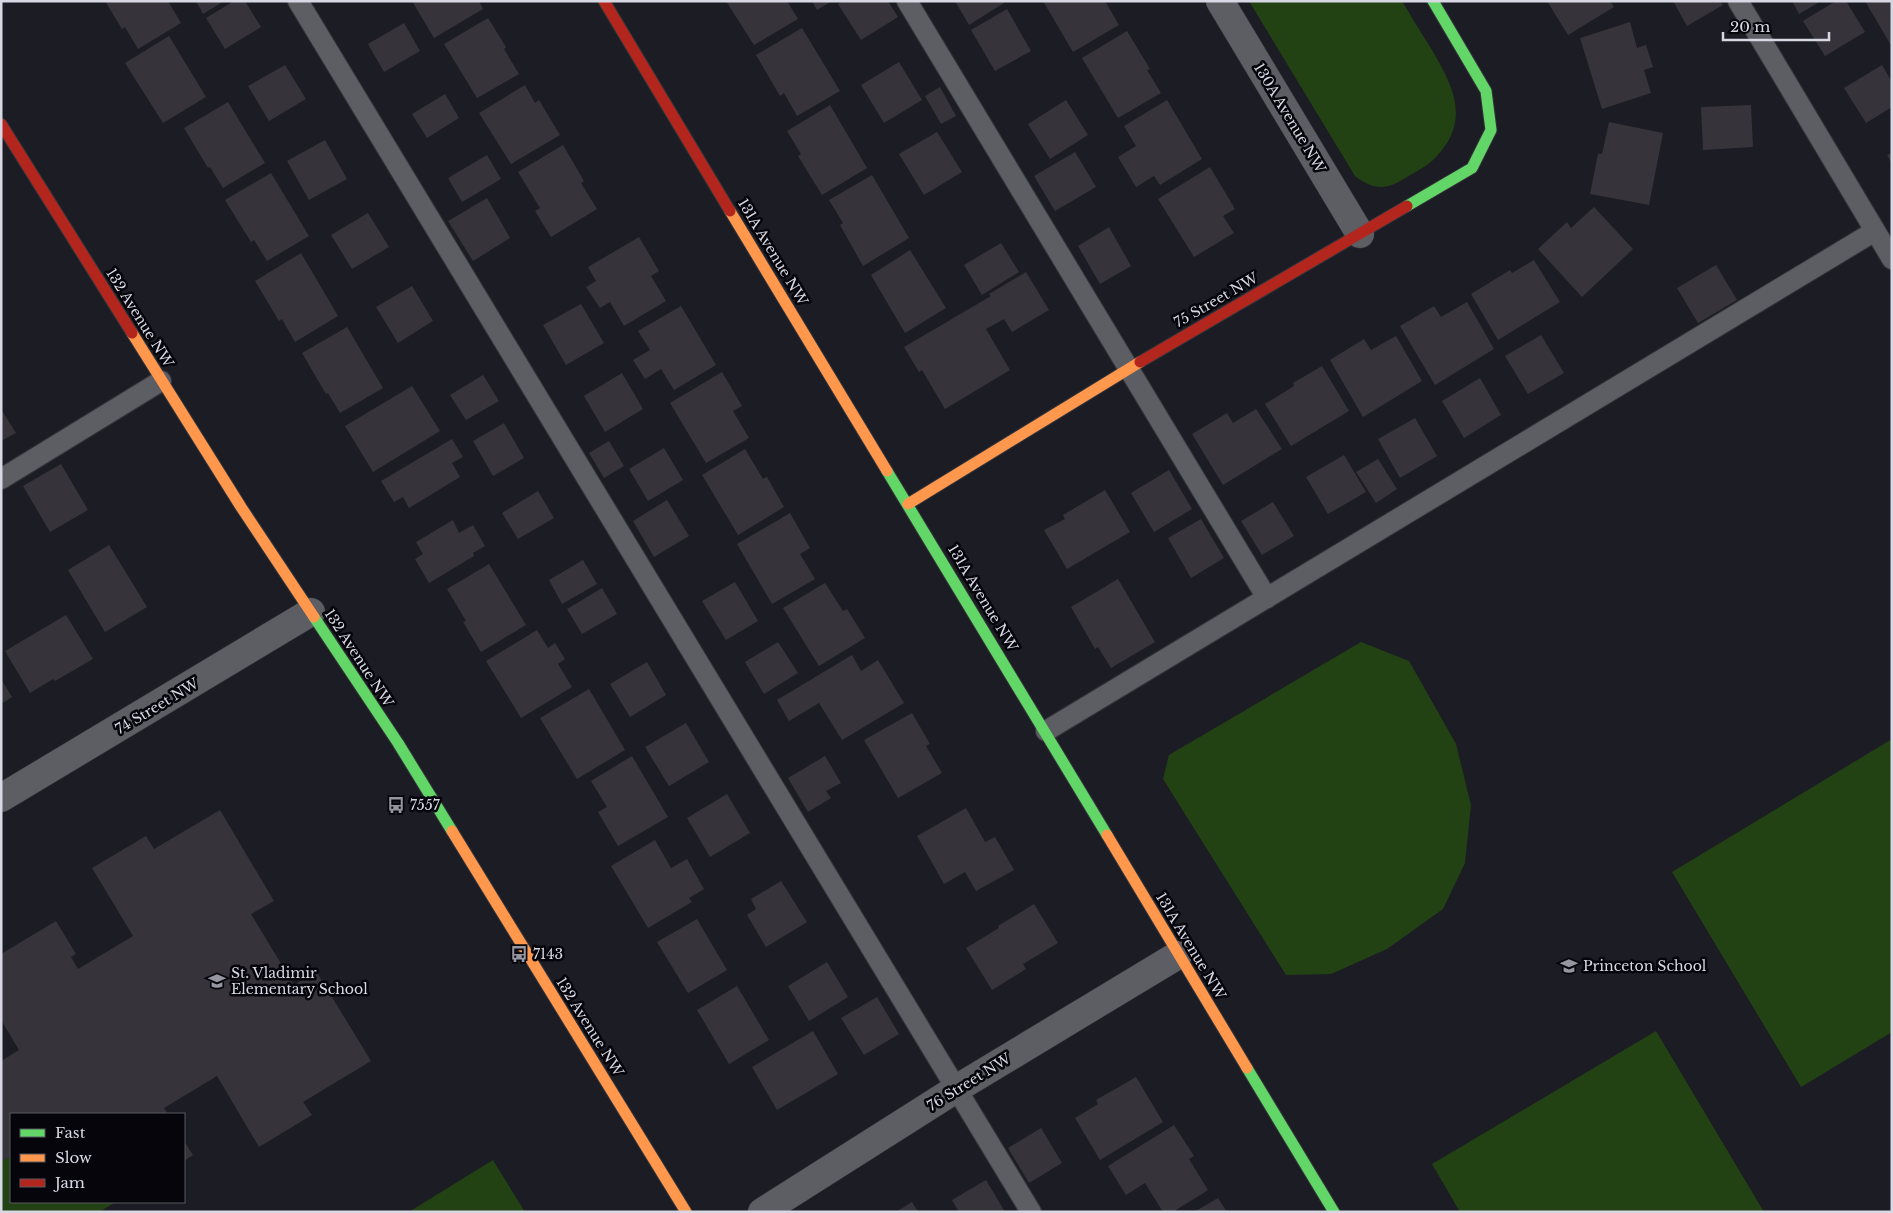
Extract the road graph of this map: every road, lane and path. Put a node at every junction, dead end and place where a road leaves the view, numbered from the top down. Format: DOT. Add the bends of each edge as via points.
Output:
graph roads {
  1 [pos="298,1"];
  2 [pos="604,1"];
  3 [pos="907,1"];
  4 [pos="1220,1"];
  5 [pos="1433,1"];
  6 [pos="1738,1"];
  7 [pos="1,124"];
  8 [pos="1875,231"];
  9 [pos="1360,234"];
  10 [pos="1892,259"];
  11 [pos="1129,368"];
  12 [pos="161,381"];
  13 [pos="1,479"];
  14 [pos="908,504"];
  15 [pos="1267,598"];
  16 [pos="311,612"];
  17 [pos="1046,731"];
  18 [pos="1,798"];
  19 [pos="1178,954"];
  20 [pos="956,1089"];
  21 [pos="686,1212"];
  22 [pos="762,1212"];
  23 [pos="1031,1212"];
  24 [pos="1334,1212"];
  1 -- 20 [label="lane"];
  2 -- 14 [label="street, 131A Avenue NW"];
  3 -- 11 [label="lane"];
  4 -- 9 [label="street, 130A Avenue NW"];
  5 -- 9 [label="street, 75 Street NW" via="1486,91 1491,130 1472,168"];
  6 -- 8 [label="lane"];
  7 -- 12 [label="street, 132 Avenue NW"];
  8 -- 10 [label="lane"];
  8 -- 15 [label="lane"];
  9 -- 11 [label="street, 75 Street NW"];
  11 -- 14 [label="street, 75 Street NW"];
  11 -- 15 [label="lane"];
  12 -- 13 [label="lane"];
  12 -- 16 [label="street, 132 Avenue NW"];
  14 -- 17 [label="street, 131A Avenue NW"];
  15 -- 17 [label="lane"];
  16 -- 18 [label="street, 74 Street NW"];
  16 -- 21 [label="street, 132 Avenue NW" via="398,743"];
  17 -- 19 [label="street, 131A Avenue NW"];
  19 -- 20 [label="street, 76 Street NW"];
  19 -- 24 [label="street, 131A Avenue NW"];
  20 -- 22 [label="street, 76 Street NW"];
  20 -- 23 [label="lane"];
}
